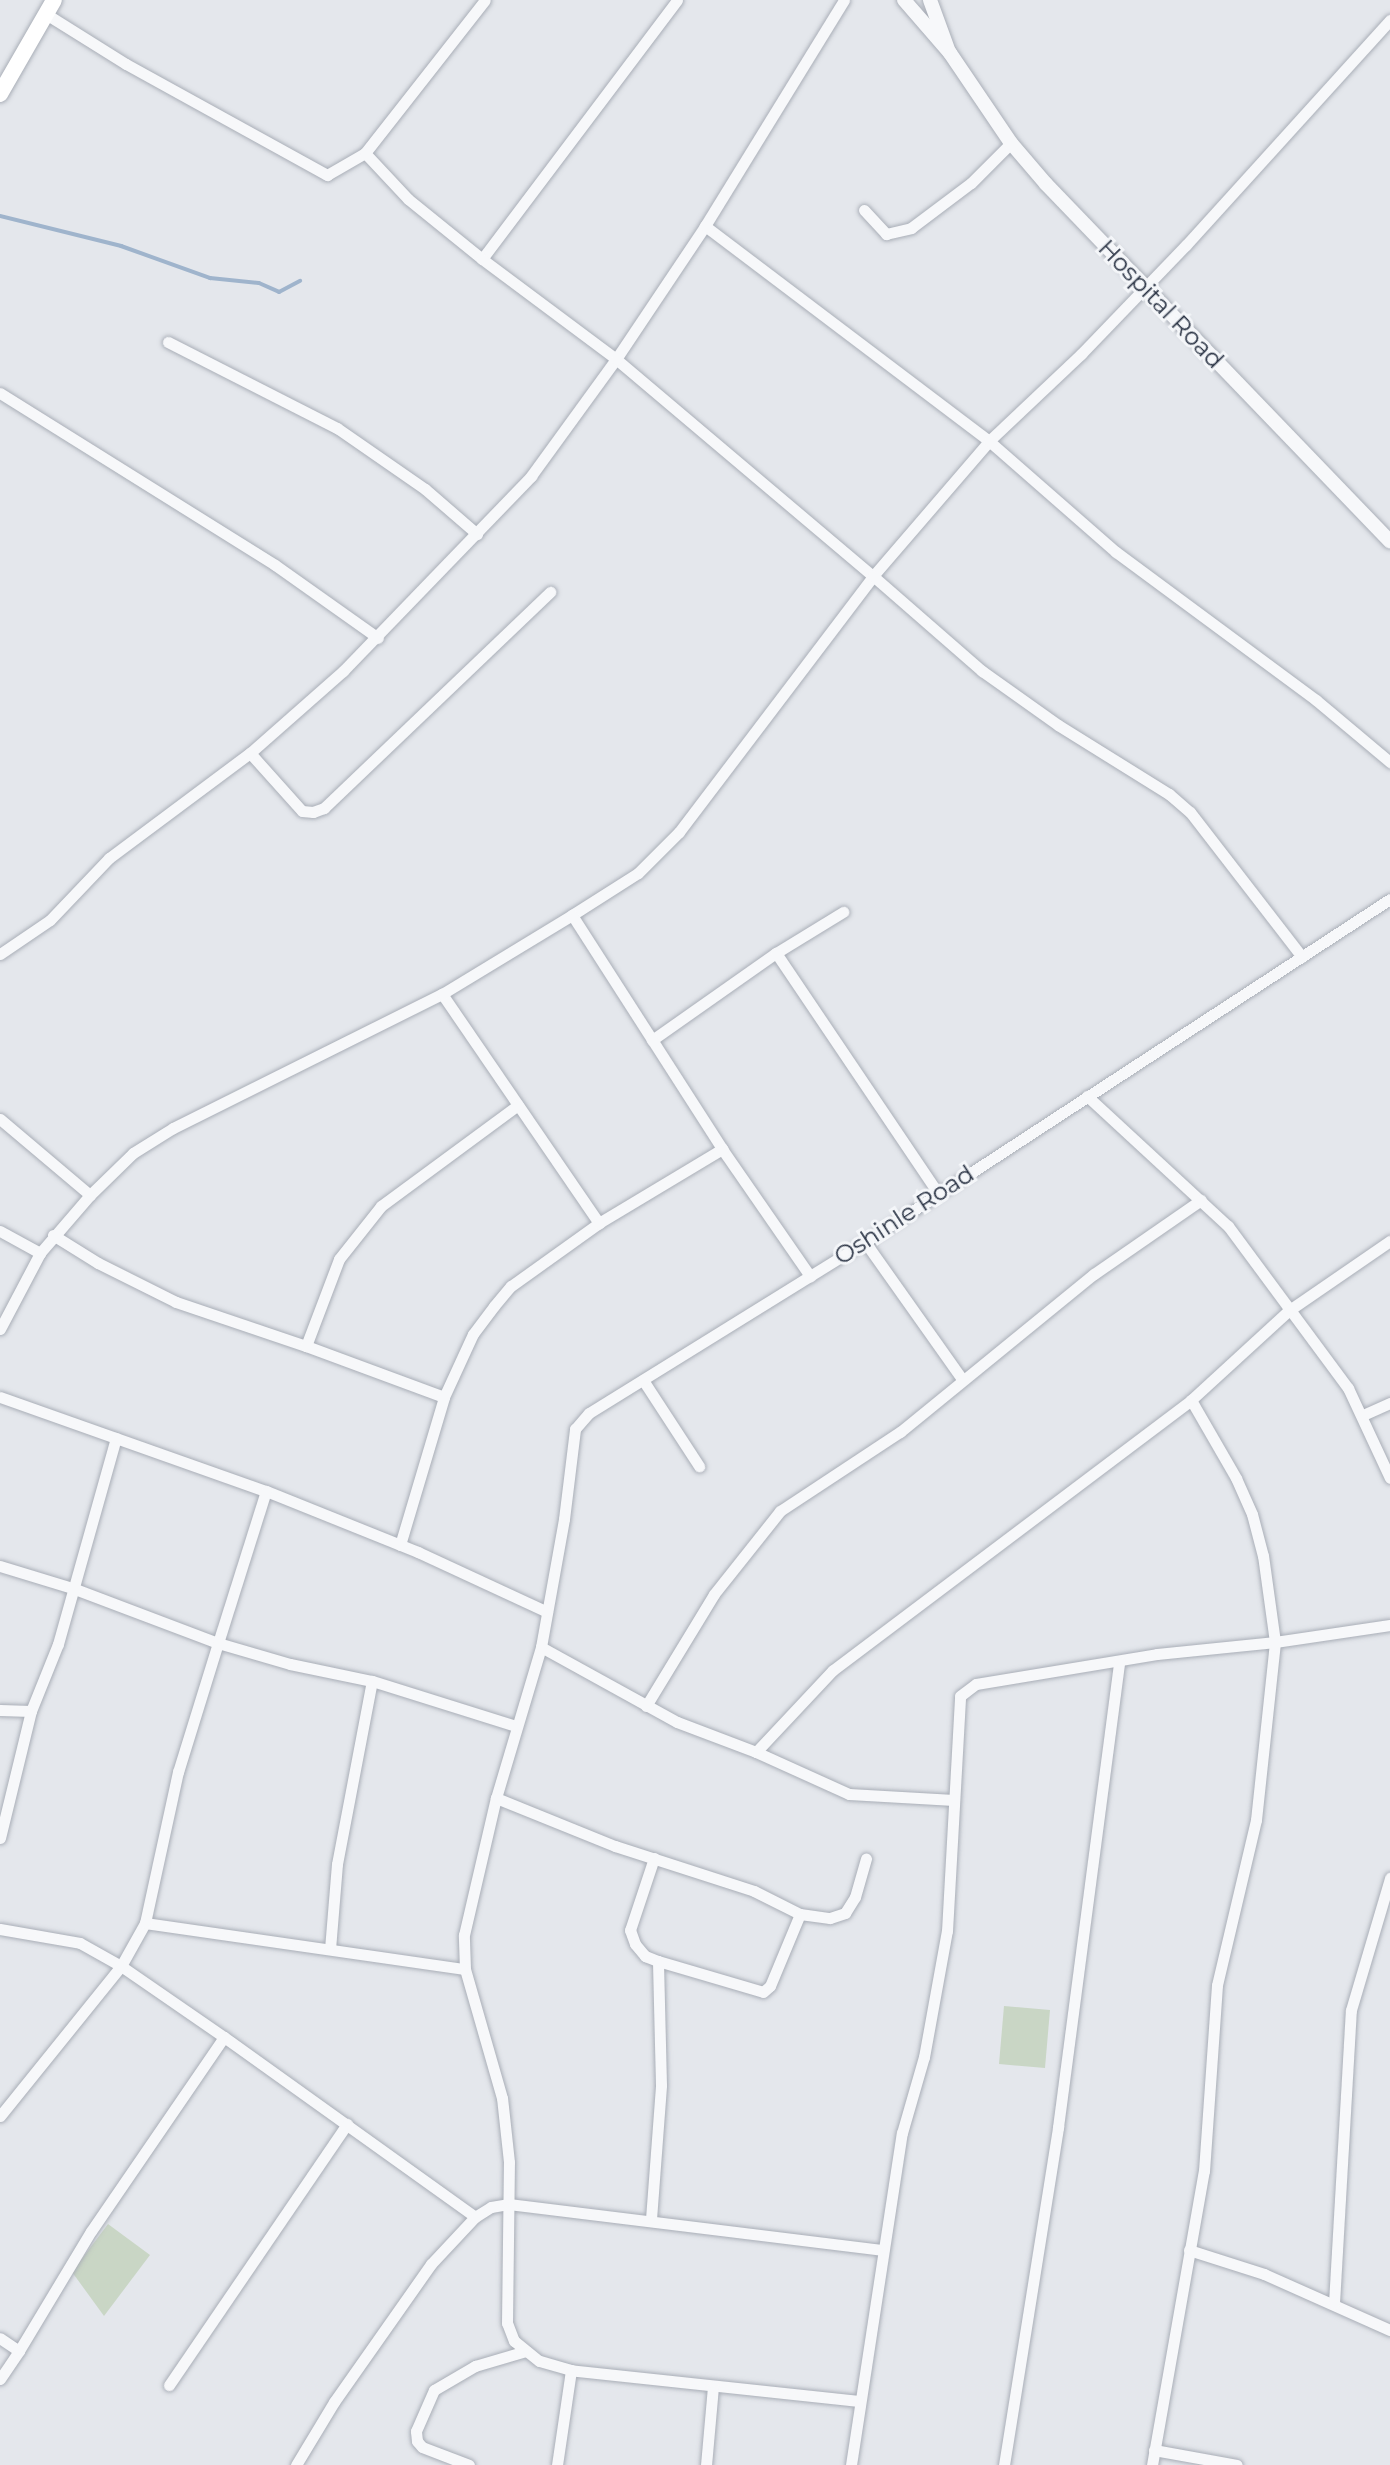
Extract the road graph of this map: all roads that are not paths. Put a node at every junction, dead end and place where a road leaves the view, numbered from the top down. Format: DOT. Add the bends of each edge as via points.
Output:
graph roads {
  1 [pos="485,0"];
  2 [pos="844,0"];
  3 [pos="904,0"];
  4 [pos="930,0"];
  5 [pos="674,1"];
  6 [pos="50,7"];
  7 [pos="1390,20"];
  8 [pos="950,53"];
  9 [pos="0,94"];
  10 [pos="1011,143"];
  11 [pos="365,153"];
  12 [pos="864,210"];
  13 [pos="705,226"];
  14 [pos="482,259"];
  15 [pos="1145,287"];
  16 [pos="168,342"];
  17 [pos="616,359"];
  18 [pos="0,393"];
  19 [pos="989,441"];
  20 [pos="477,534"];
  21 [pos="1390,541"];
  22 [pos="873,576"];
  23 [pos="550,592"];
  24 [pos="378,638"];
  25 [pos="250,753"];
  26 [pos="1390,762"];
  27 [pos="1390,899"];
  28 [pos="843,912"];
  29 [pos="572,915"];
  30 [pos="776,953"];
  31 [pos="0,954"];
  32 [pos="1302,957"];
  33 [pos="442,994"];
  34 [pos="652,1040"];
  35 [pos="1087,1096"];
  36 [pos="518,1105"];
  37 [pos="0,1119"];
  38 [pos="722,1149"];
  39 [pos="938,1193"];
  40 [pos="90,1195"];
  41 [pos="1201,1200"];
  42 [pos="599,1223"];
  43 [pos="0,1231"];
  44 [pos="53,1235"];
  45 [pos="1390,1241"];
  46 [pos="865,1242"];
  47 [pos="40,1253"];
  48 [pos="810,1276"];
  49 [pos="1288,1311"];
  50 [pos="0,1329"];
  51 [pos="306,1346"];
  52 [pos="962,1379"];
  53 [pos="643,1380"];
  54 [pos="0,1397"];
  55 [pos="444,1397"];
  56 [pos="1191,1400"];
  57 [pos="1390,1403"];
  58 [pos="1363,1415"];
  59 [pos="116,1438"];
  60 [pos="699,1466"];
  61 [pos="1390,1478"];
  62 [pos="266,1491"];
  63 [pos="400,1545"];
  64 [pos="0,1566"];
  65 [pos="75,1589"];
  66 [pos="547,1612"];
  67 [pos="1390,1625"];
  68 [pos="1275,1642"];
  69 [pos="218,1643"];
  70 [pos="541,1647"];
  71 [pos="1119,1662"];
  72 [pos="372,1681"];
  73 [pos="646,1706"];
  74 [pos="0,1710"];
  75 [pos="31,1711"];
  76 [pos="516,1726"];
  77 [pos="756,1752"];
  78 [pos="496,1798"];
  79 [pos="954,1800"];
  80 [pos="0,1838"];
  81 [pos="654,1858"];
  82 [pos="866,1859"];
  83 [pos="1390,1878"];
  84 [pos="800,1914"];
  85 [pos="145,1923"];
  86 [pos="0,1929"];
  87 [pos="330,1949"];
  88 [pos="658,1961"];
  89 [pos="121,1966"];
  90 [pos="465,1969"];
  91 [pos="224,2037"];
  92 [pos="0,2116"];
  93 [pos="347,2124"];
  94 [pos="508,2204"];
  95 [pos="475,2217"];
  96 [pos="651,2219"];
  97 [pos="882,2250"];
  98 [pos="1189,2250"];
  99 [pos="1334,2303"];
  100 [pos="1390,2330"];
  101 [pos="0,2338"];
  102 [pos="19,2351"];
  103 [pos="526,2351"];
  104 [pos="571,2370"];
  105 [pos="0,2379"];
  106 [pos="169,2385"];
  107 [pos="713,2386"];
  108 [pos="859,2401"];
  109 [pos="1154,2450"];
  110 [pos="296,2465"];
  111 [pos="469,2465"];
  112 [pos="557,2465"];
  113 [pos="706,2465"];
  114 [pos="851,2465"];
  115 [pos="1004,2465"];
  116 [pos="1152,2465"];
  117 [pos="1237,2465"];
  1 -- 11 [label="street"];
  2 -- 13 [label="street"];
  3 -- 8 [label="street"];
  4 -- 8 [label="street"];
  5 -- 14 [label="street"];
  6 -- 9 [label="main road"];
  6 -- 11 [label="street" via="318,173 336,173"];
  7 -- 15 [label="street"];
  8 -- 10 [label="street, Hospital Road"];
  10 -- 12 [label="street" via="971,183 911,228 886,234"];
  10 -- 15 [label="street, Hospital Road"];
  11 -- 14 [label="street" via="408,199"];
  13 -- 17 [label="street"];
  13 -- 19 [label="street"];
  14 -- 17 [label="street"];
  15 -- 19 [label="street"];
  15 -- 21 [label="street, Hospital Road"];
  16 -- 20 [label="street" via="337,428 425,489"];
  17 -- 20 [label="street" via="531,476"];
  17 -- 22 [label="street"];
  18 -- 24 [label="street" via="275,565"];
  19 -- 22 [label="street"];
  19 -- 26 [label="street" via="1116,552 1316,700"];
  20 -- 24 [label="street"];
  22 -- 29 [label="street" via="679,832 638,873"];
  22 -- 32 [label="street" via="982,671 1190,812"];
  23 -- 25 [label="street" via="324,808 302,811"];
  24 -- 25 [label="street"];
  25 -- 31 [label="street" via="156,820 109,858 50,920"];
  27 -- 32 [label="street, Oshinle Road"];
  28 -- 30 [label="street"];
  29 -- 33 [label="street"];
  29 -- 34 [label="street"];
  30 -- 34 [label="street"];
  30 -- 39 [label="street"];
  32 -- 35 [label="street, Oshinle Road"];
  33 -- 36 [label="street"];
  33 -- 40 [label="street" via="173,1128 133,1153"];
  34 -- 38 [label="street"];
  35 -- 39 [label="street, Oshinle Road"];
  35 -- 41 [label="street"];
  36 -- 42 [label="street"];
  36 -- 51 [label="street" via="381,1206 339,1259"];
  37 -- 40 [label="street"];
  38 -- 42 [label="street"];
  38 -- 48 [label="street"];
  39 -- 46 [label="street, Oshinle Road"];
  40 -- 44 [label="street"];
  41 -- 49 [label="street" via="1228,1226"];
  41 -- 52 [label="street" via="1094,1274"];
  42 -- 55 [label="street" via="511,1286 473,1334"];
  43 -- 47 [label="street"];
  44 -- 47 [label="street"];
  44 -- 51 [label="street" via="176,1302"];
  45 -- 49 [label="street"];
  46 -- 48 [label="street, Oshinle Road"];
  46 -- 52 [label="street"];
  47 -- 50 [label="street"];
  48 -- 53 [label="street, Oshinle Road"];
  49 -- 56 [label="street"];
  49 -- 58 [label="street"];
  51 -- 55 [label="street"];
  52 -- 73 [label="street" via="900,1432 780,1511 714,1594"];
  53 -- 60 [label="street"];
  53 -- 66 [label="street, Oshinle Road" via="581,1419 575,1429"];
  54 -- 59 [label="street"];
  55 -- 63 [label="street"];
  56 -- 68 [label="street" via="1252,1514"];
  56 -- 77 [label="street" via="833,1670"];
  57 -- 58 [label="street"];
  58 -- 61 [label="street"];
  59 -- 62 [label="street"];
  59 -- 65 [label="street"];
  62 -- 63 [label="street"];
  62 -- 69 [label="street"];
  63 -- 66 [label="street"];
  64 -- 65 [label="street"];
  65 -- 69 [label="street"];
  65 -- 75 [label="street"];
  66 -- 70 [label="street, Oshinle Road"];
  67 -- 68 [label="street"];
  68 -- 71 [label="street"];
  68 -- 98 [label="street" via="1256,1820 1217,1985 1204,2171"];
  69 -- 72 [label="street"];
  69 -- 85 [label="street" via="178,1772"];
  70 -- 73 [label="street"];
  70 -- 76 [label="street, Oshinle Road"];
  71 -- 79 [label="street" via="964,1690"];
  71 -- 115 [label="street" via="1058,2127"];
  72 -- 76 [label="street"];
  72 -- 87 [label="street" via="337,1864"];
  73 -- 77 [label="street"];
  74 -- 75 [label="street"];
  75 -- 80 [label="street"];
  76 -- 78 [label="street, Oshinle Road"];
  77 -- 79 [label="street" via="849,1794"];
  78 -- 81 [label="street"];
  78 -- 90 [label="street, Oshinle Road" via="464,1935"];
  79 -- 97 [label="street" via="945,1945 927,2043 902,2133"];
  81 -- 84 [label="street" via="754,1891"];
  81 -- 88 [label="street" via="630,1930 645,1956"];
  82 -- 84 [label="street" via="845,1913 830,1918"];
  83 -- 99 [label="street" via="1351,2010"];
  84 -- 88 [label="street" via="763,1992"];
  85 -- 87 [label="street"];
  85 -- 89 [label="street"];
  86 -- 89 [label="street" via="80,1943"];
  87 -- 90 [label="street"];
  88 -- 96 [label="street" via="661,2085"];
  89 -- 91 [label="street"];
  89 -- 92 [label="street"];
  90 -- 94 [label="street, Oshinle Road" via="502,2098"];
  91 -- 93 [label="street"];
  91 -- 102 [label="street" via="91,2231"];
  93 -- 95 [label="street"];
  93 -- 106 [label="street"];
  94 -- 95 [label="street"];
  94 -- 96 [label="street"];
  94 -- 103 [label="street, Oshinle Road" via="507,2323 514,2341"];
  95 -- 110 [label="street" via="431,2264"];
  96 -- 97 [label="street"];
  97 -- 108 [label="street"];
  98 -- 99 [label="street"];
  98 -- 109 [label="street"];
  99 -- 100 [label="street"];
  101 -- 102 [label="street"];
  102 -- 105 [label="street"];
  103 -- 104 [label="street" via="539,2361"];
  103 -- 111 [label="street" via="475,2366 434,2390 416,2431 417,2441"];
  104 -- 107 [label="street"];
  104 -- 112 [label="street"];
  107 -- 108 [label="street"];
  107 -- 113 [label="street"];
  108 -- 114 [label="street"];
  109 -- 116 [label="street"];
  109 -- 117 [label="street"];
}
